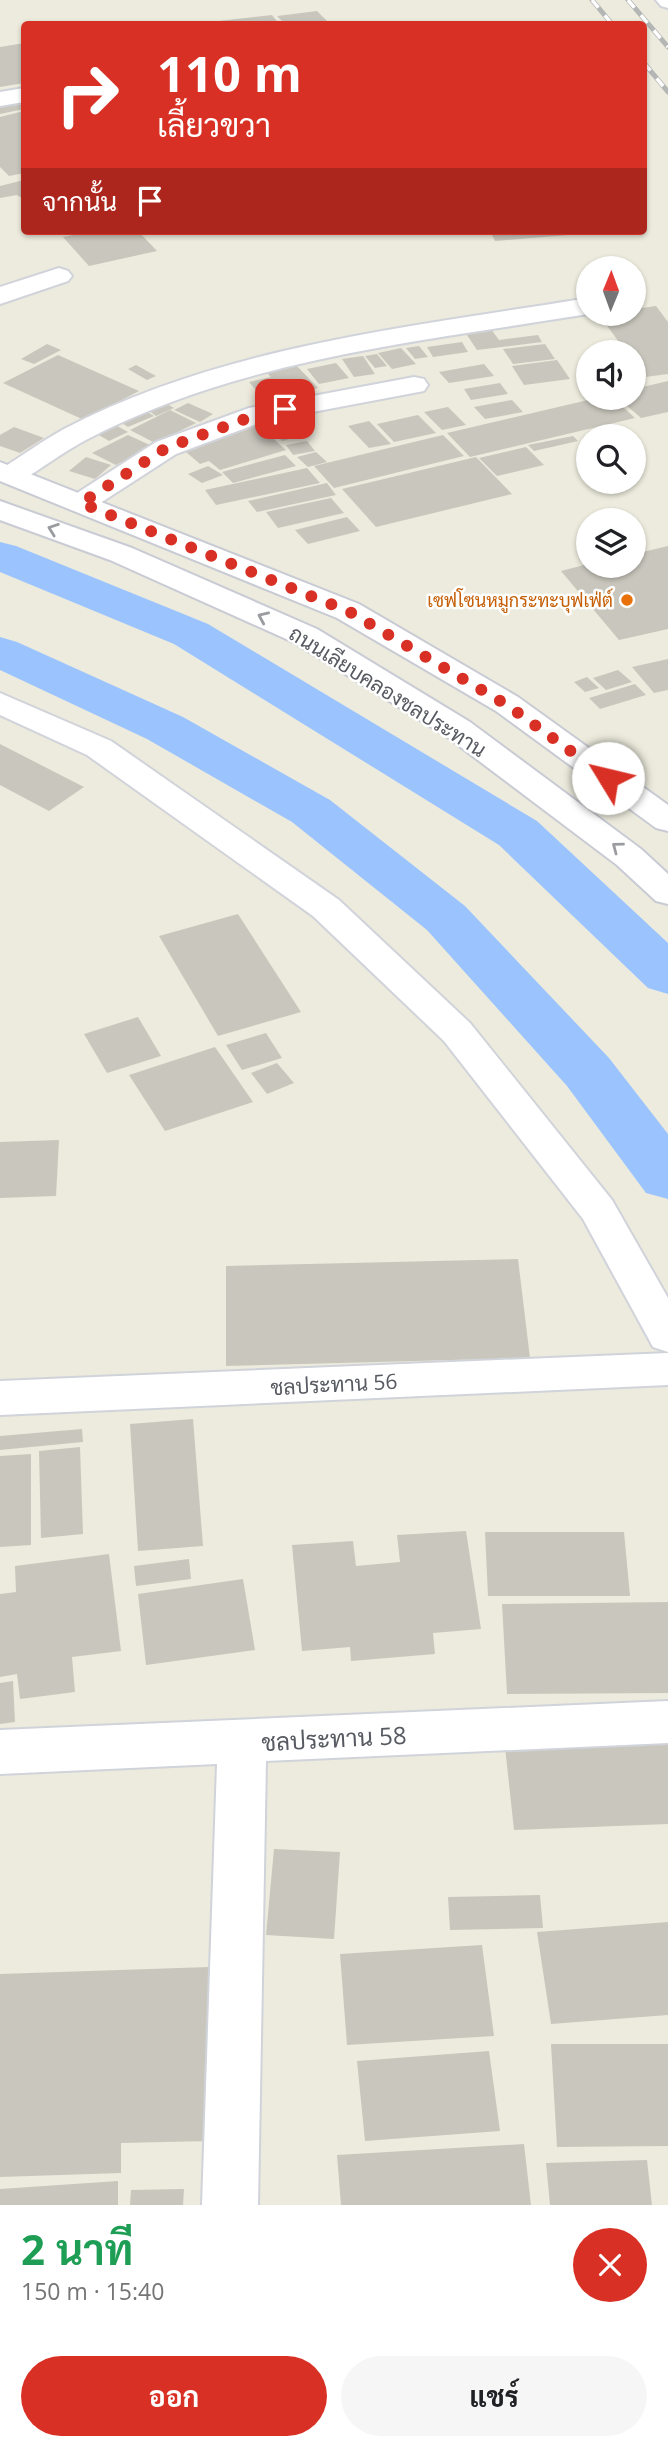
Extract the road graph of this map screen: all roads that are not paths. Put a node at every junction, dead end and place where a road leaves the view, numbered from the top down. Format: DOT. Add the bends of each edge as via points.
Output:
graph roads {
  1 [pos="21,96"];
  2 [pos="0,99"];
  3 [pos="59,276"];
  4 [pos="0,296"];
  5 [pos="576,308"];
  6 [pos="414,385"];
  7 [pos="6,473"];
  8 [pos="81,503"];
  9 [pos="0,509"];
  10 [pos="0,703"];
  11 [pos="668,821"];
  12 [pos="668,893"];
  13 [pos="668,1336"];
  14 [pos="668,1369"];
  15 [pos="0,1398"];
  16 [pos="668,1722"];
  17 [pos="242,1742"];
  18 [pos="0,1752"];
  19 [pos="230,2205"];
  1 -- 2 [label="street"];
  3 -- 4 [label="street"];
  5 -- 7 [label="street" via="275,360 159,397 82,431"];
  6 -- 8 [label="street" via="259,414 166,448"];
  7 -- 8 [label="street, ถนนเลียบคลองชลประทาน"];
  8 -- 11 [label="street, ถนนเลียบคลองชลประทาน" via="348,611 507,705"];
  12 -- 9 [label="street, ถนนเลียบคลองชลประทาน, one-way" via="629,857 458,729 306,636 121,554"];
  10 -- 13 [label="street" via="99,748 336,917 457,1032 598,1210"];
  14 -- 15 [label="street, ชลประทาน 56"];
  16 -- 17 [label="street, ชลประทาน 58"];
  17 -- 18 [label="street, ชลประทาน 58"];
  17 -- 19 [label="street"];
}
